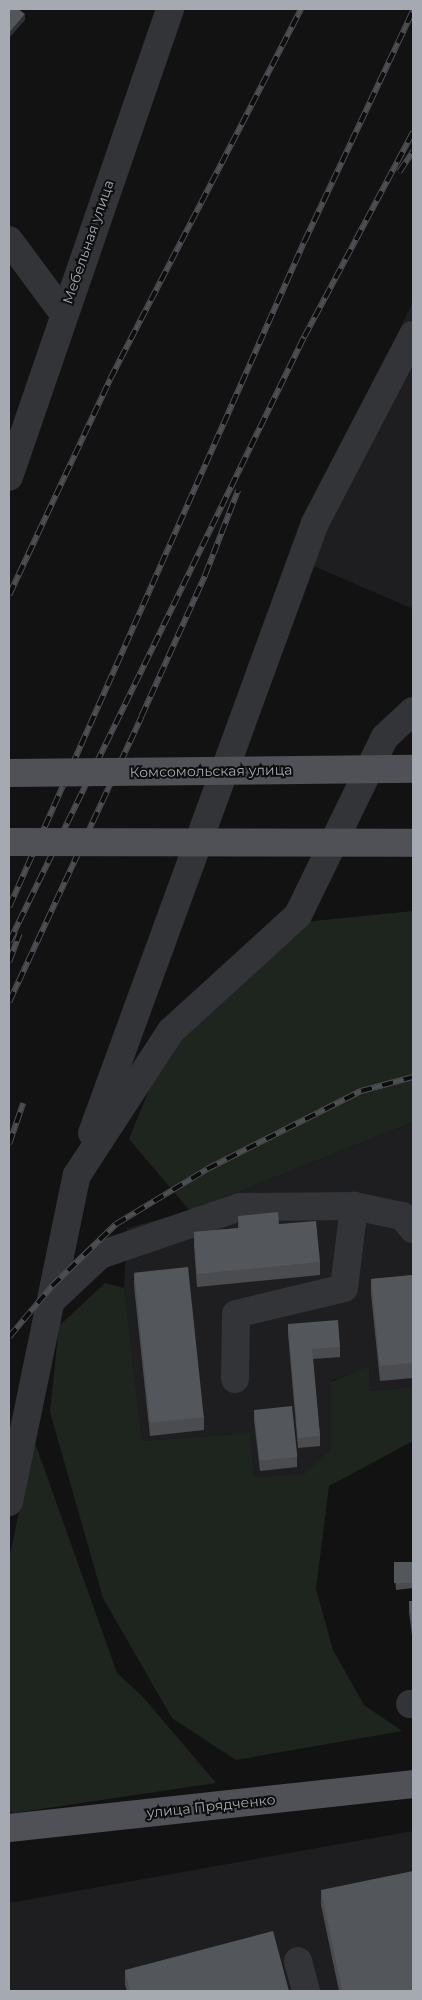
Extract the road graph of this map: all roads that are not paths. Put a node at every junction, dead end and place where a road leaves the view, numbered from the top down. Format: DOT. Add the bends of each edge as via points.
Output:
graph roads {
  1 [pos="170,9"];
  2 [pos="9,240"];
  3 [pos="63,313"];
  4 [pos="413,335"];
  5 [pos="9,476"];
  6 [pos="413,711"];
  7 [pos="413,769"];
  8 [pos="9,773"];
  9 [pos="9,842"];
  10 [pos="413,843"];
  11 [pos="77,1175"];
  12 [pos="354,1206"];
  13 [pos="413,1229"];
  14 [pos="52,1300"];
  15 [pos="235,1379"];
  16 [pos="9,1502"];
  17 [pos="413,1784"];
  18 [pos="9,1828"];
  19 [pos="298,1961"];
  20 [pos="306,1991"];
  1 -- 3 [label="street, Мебельная улица"];
  2 -- 3 [label="street"];
  3 -- 5 [label="street, Мебельная улица"];
  4 -- 11 [label="street" via="315,523"];
  6 -- 11 [label="street" via="385,737 298,915 171,1031"];
  7 -- 8 [label="main road, Комсомольская улица, bridge"];
  9 -- 10 [label="main road, bridge"];
  11 -- 14 [label="street" via="52,1286"];
  12 -- 13 [label="street" via="402,1216"];
  12 -- 14 [label="street" via="240,1207 100,1255"];
  12 -- 15 [label="street" via="344,1288 236,1314"];
  14 -- 16 [label="street"];
  17 -- 18 [label="main road, улица Прядченко"];
  19 -- 20 [label="street"];
}
